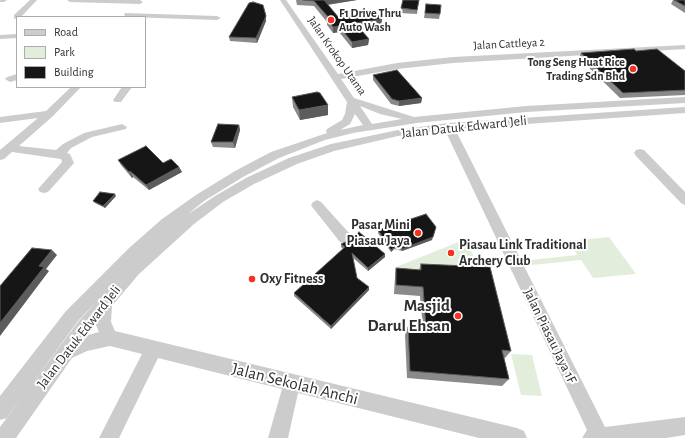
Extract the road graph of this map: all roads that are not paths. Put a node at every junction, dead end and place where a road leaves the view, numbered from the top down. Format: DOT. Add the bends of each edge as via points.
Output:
graph roads {
  1 [pos="0,0"];
  2 [pos="4,0"];
  3 [pos="34,0"];
  4 [pos="70,0"];
  5 [pos="283,0"];
  6 [pos="141,1"];
  7 [pos="18,16"];
  8 [pos="127,16"];
  9 [pos="140,16"];
  10 [pos="146,16"];
  11 [pos="16,18"];
  12 [pos="218,18"];
  13 [pos="10,25"];
  14 [pos="16,36"];
  15 [pos="0,37"];
  16 [pos="685,47"];
  17 [pos="336,77"];
  18 [pos="75,88"];
  19 [pos="126,88"];
  20 [pos="118,100"];
  21 [pos="352,100"];
  22 [pos="685,100"];
  23 [pos="685,110"];
  24 [pos="49,114"];
  25 [pos="0,120"];
  26 [pos="416,120"];
  27 [pos="448,126"];
  28 [pos="122,127"];
  29 [pos="369,127"];
  30 [pos="398,133"];
  31 [pos="321,138"];
  32 [pos="360,141"];
  33 [pos="9,148"];
  34 [pos="640,153"];
  35 [pos="58,154"];
  36 [pos="0,156"];
  37 [pos="44,189"];
  38 [pos="685,200"];
  39 [pos="317,205"];
  40 [pos="345,238"];
  41 [pos="104,302"];
  42 [pos="110,338"];
  43 [pos="154,349"];
  44 [pos="64,352"];
  45 [pos="292,383"];
  46 [pos="0,411"];
  47 [pos="685,426"];
  48 [pos="4,438"];
  49 [pos="109,438"];
  50 [pos="278,438"];
  51 [pos="517,438"];
  52 [pos="596,438"];
  1 -- 2 [label="street"];
  3 -- 7 [label="street"];
  4 -- 6 [label="street"];
  5 -- 17 [label="street, Jalan Krokop Utama"];
  6 -- 8 [label="street"];
  8 -- 9 [label="street"];
  10 -- 12 [label="street"];
  11 -- 13 [label="street"];
  14 -- 15 [label="street"];
  16 -- 17 [label="street, Jalan Cattleya 2" via="452,60 397,66"];
  17 -- 21 [label="street, Jalan Krokop Utama"];
  18 -- 24 [label="street"];
  19 -- 20 [label="street"];
  21 -- 26 [label="street" via="390,114"];
  21 -- 29 [label="street, Jalan Krokop Utama"];
  21 -- 31 [label="street" via="346,122"];
  22 -- 26 [label="street, Jalan Datuk Edward Jeli" via="526,109"];
  23 -- 27 [label="street, Jalan Datuk Edward Jeli"];
  24 -- 25 [label="street"];
  24 -- 33 [label="street"];
  26 -- 29 [label="street, Jalan Datuk Edward Jeli"];
  27 -- 30 [label="street, Jalan Datuk Edward Jeli"];
  27 -- 52 [label="street, Jalan Piasau Jaya 1F"];
  28 -- 35 [label="street" via="88,135"];
  29 -- 30 [label="street"];
  29 -- 31 [label="street, Jalan Datuk Edward Jeli"];
  29 -- 32 [label="street"];
  30 -- 32 [label="street, Jalan Datuk Edward Jeli"];
  31 -- 46 [label="street, Jalan Datuk Edward Jeli" via="275,155 239,174 200,198 167,223 132,253 72,316"];
  32 -- 41 [label="street, Jalan Datuk Edward Jeli" via="293,162 250,181 219,199 189,220 134,270"];
  33 -- 35 [label="street"];
  33 -- 36 [label="street"];
  34 -- 38 [label="street"];
  35 -- 37 [label="street" via="66,157 68,163"];
  39 -- 40 [label="street"];
  41 -- 42 [label="street" via="103,322"];
  41 -- 44 [label="street, Jalan Datuk Edward Jeli"];
  42 -- 43 [label="street, Jalan Sekolah Anchi"];
  42 -- 44 [label="street" via="86,343"];
  43 -- 45 [label="street, Jalan Sekolah Anchi"];
  43 -- 49 [label="street"];
  44 -- 48 [label="street, Jalan Datuk Edward Jeli"];
  45 -- 50 [label="street"];
  45 -- 51 [label="street, Jalan Sekolah Anchi"];
  47 -- 52 [label="street"];
}
